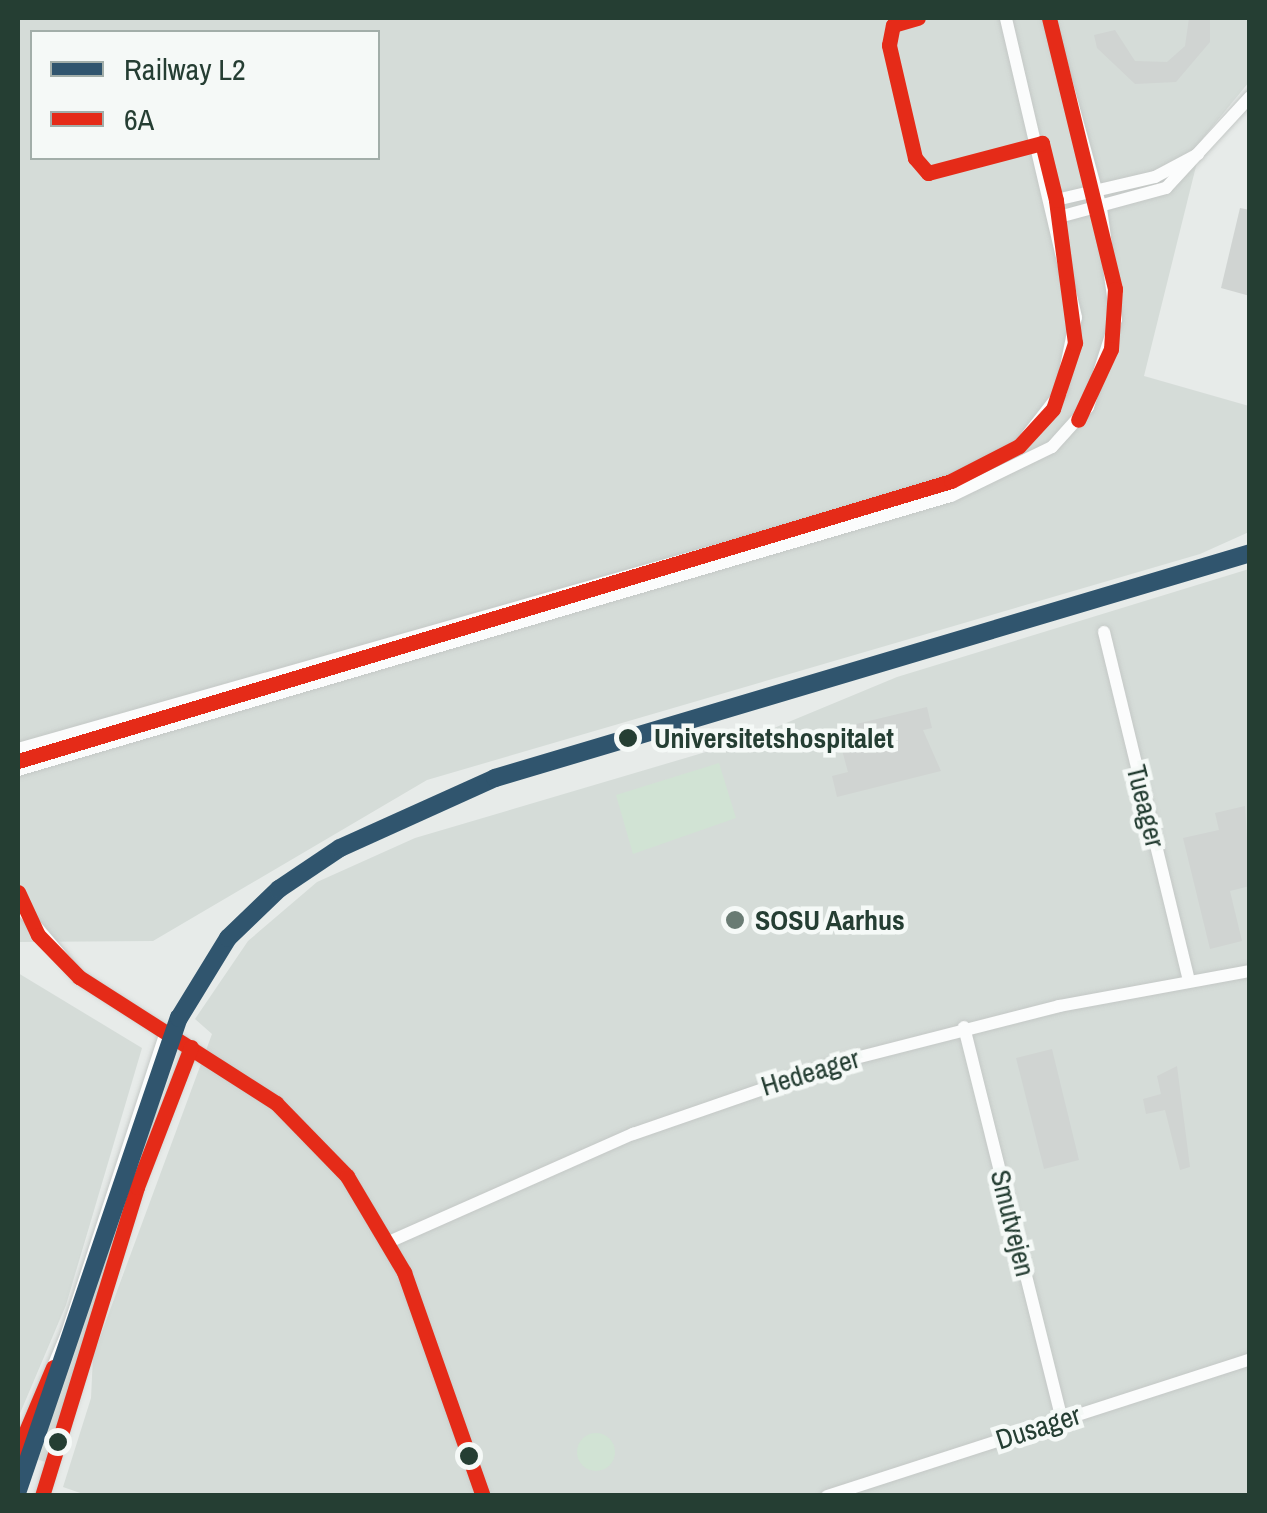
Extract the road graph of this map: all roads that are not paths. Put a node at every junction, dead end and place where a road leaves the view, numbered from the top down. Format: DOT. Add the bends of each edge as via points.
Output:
graph roads {
  1 [pos="1006,18"];
  2 [pos="1050,18"];
  3 [pos="1250,96"];
  4 [pos="1200,152"];
  5 [pos="1096,191"];
  6 [pos="1056,200"];
  7 [pos="1100,208"];
  8 [pos="1060,217"];
  9 [pos="1104,632"];
  10 [pos="126,722"];
  11 [pos="18,749"];
  12 [pos="18,760"];
  13 [pos="18,770"];
  14 [pos="18,892"];
  15 [pos="18,906"];
  16 [pos="1250,971"];
  17 [pos="1189,981"];
  18 [pos="964,1027"];
  19 [pos="166,1031"];
  20 [pos="191,1047"];
  21 [pos="391,1241"];
  22 [pos="1250,1359"];
  23 [pos="1062,1419"];
  24 [pos="18,1450"];
  25 [pos="42,1496"];
  26 [pos="484,1496"];
  27 [pos="827,1496"];
  1 -- 6 [label="street"];
  2 -- 5 [label="street"];
  3 -- 4 [label="street"];
  4 -- 5 [label="street" via="1155,177"];
  4 -- 7 [label="street" via="1166,188"];
  5 -- 6 [label="street"];
  5 -- 7 [label="street"];
  6 -- 8 [label="street"];
  7 -- 8 [label="street"];
  7 -- 13 [label="street" via="1116,319 1101,380 1073,428 1009,474"];
  8 -- 10 [label="street" via="1075,291 1070,371 1053,409 1001,458 860,510"];
  9 -- 17 [label="street, Tueager"];
  10 -- 11 [label="street"];
  10 -- 12 [label="street"];
  14 -- 15 [label="street"];
  15 -- 19 [label="street" via="79,978"];
  16 -- 17 [label="street, Hedeager"];
  17 -- 18 [label="street, Hedeager"];
  18 -- 21 [label="street, Hedeager" via="693,1111"];
  18 -- 23 [label="street, Smutvejen"];
  19 -- 20 [label="street"];
  19 -- 24 [label="street" via="66,1336"];
  20 -- 21 [label="street" via="310,1132"];
  20 -- 25 [label="street" via="136,1187"];
  21 -- 26 [label="street"];
  22 -- 23 [label="street, Dusager"];
  23 -- 27 [label="street, Dusager"];
}
